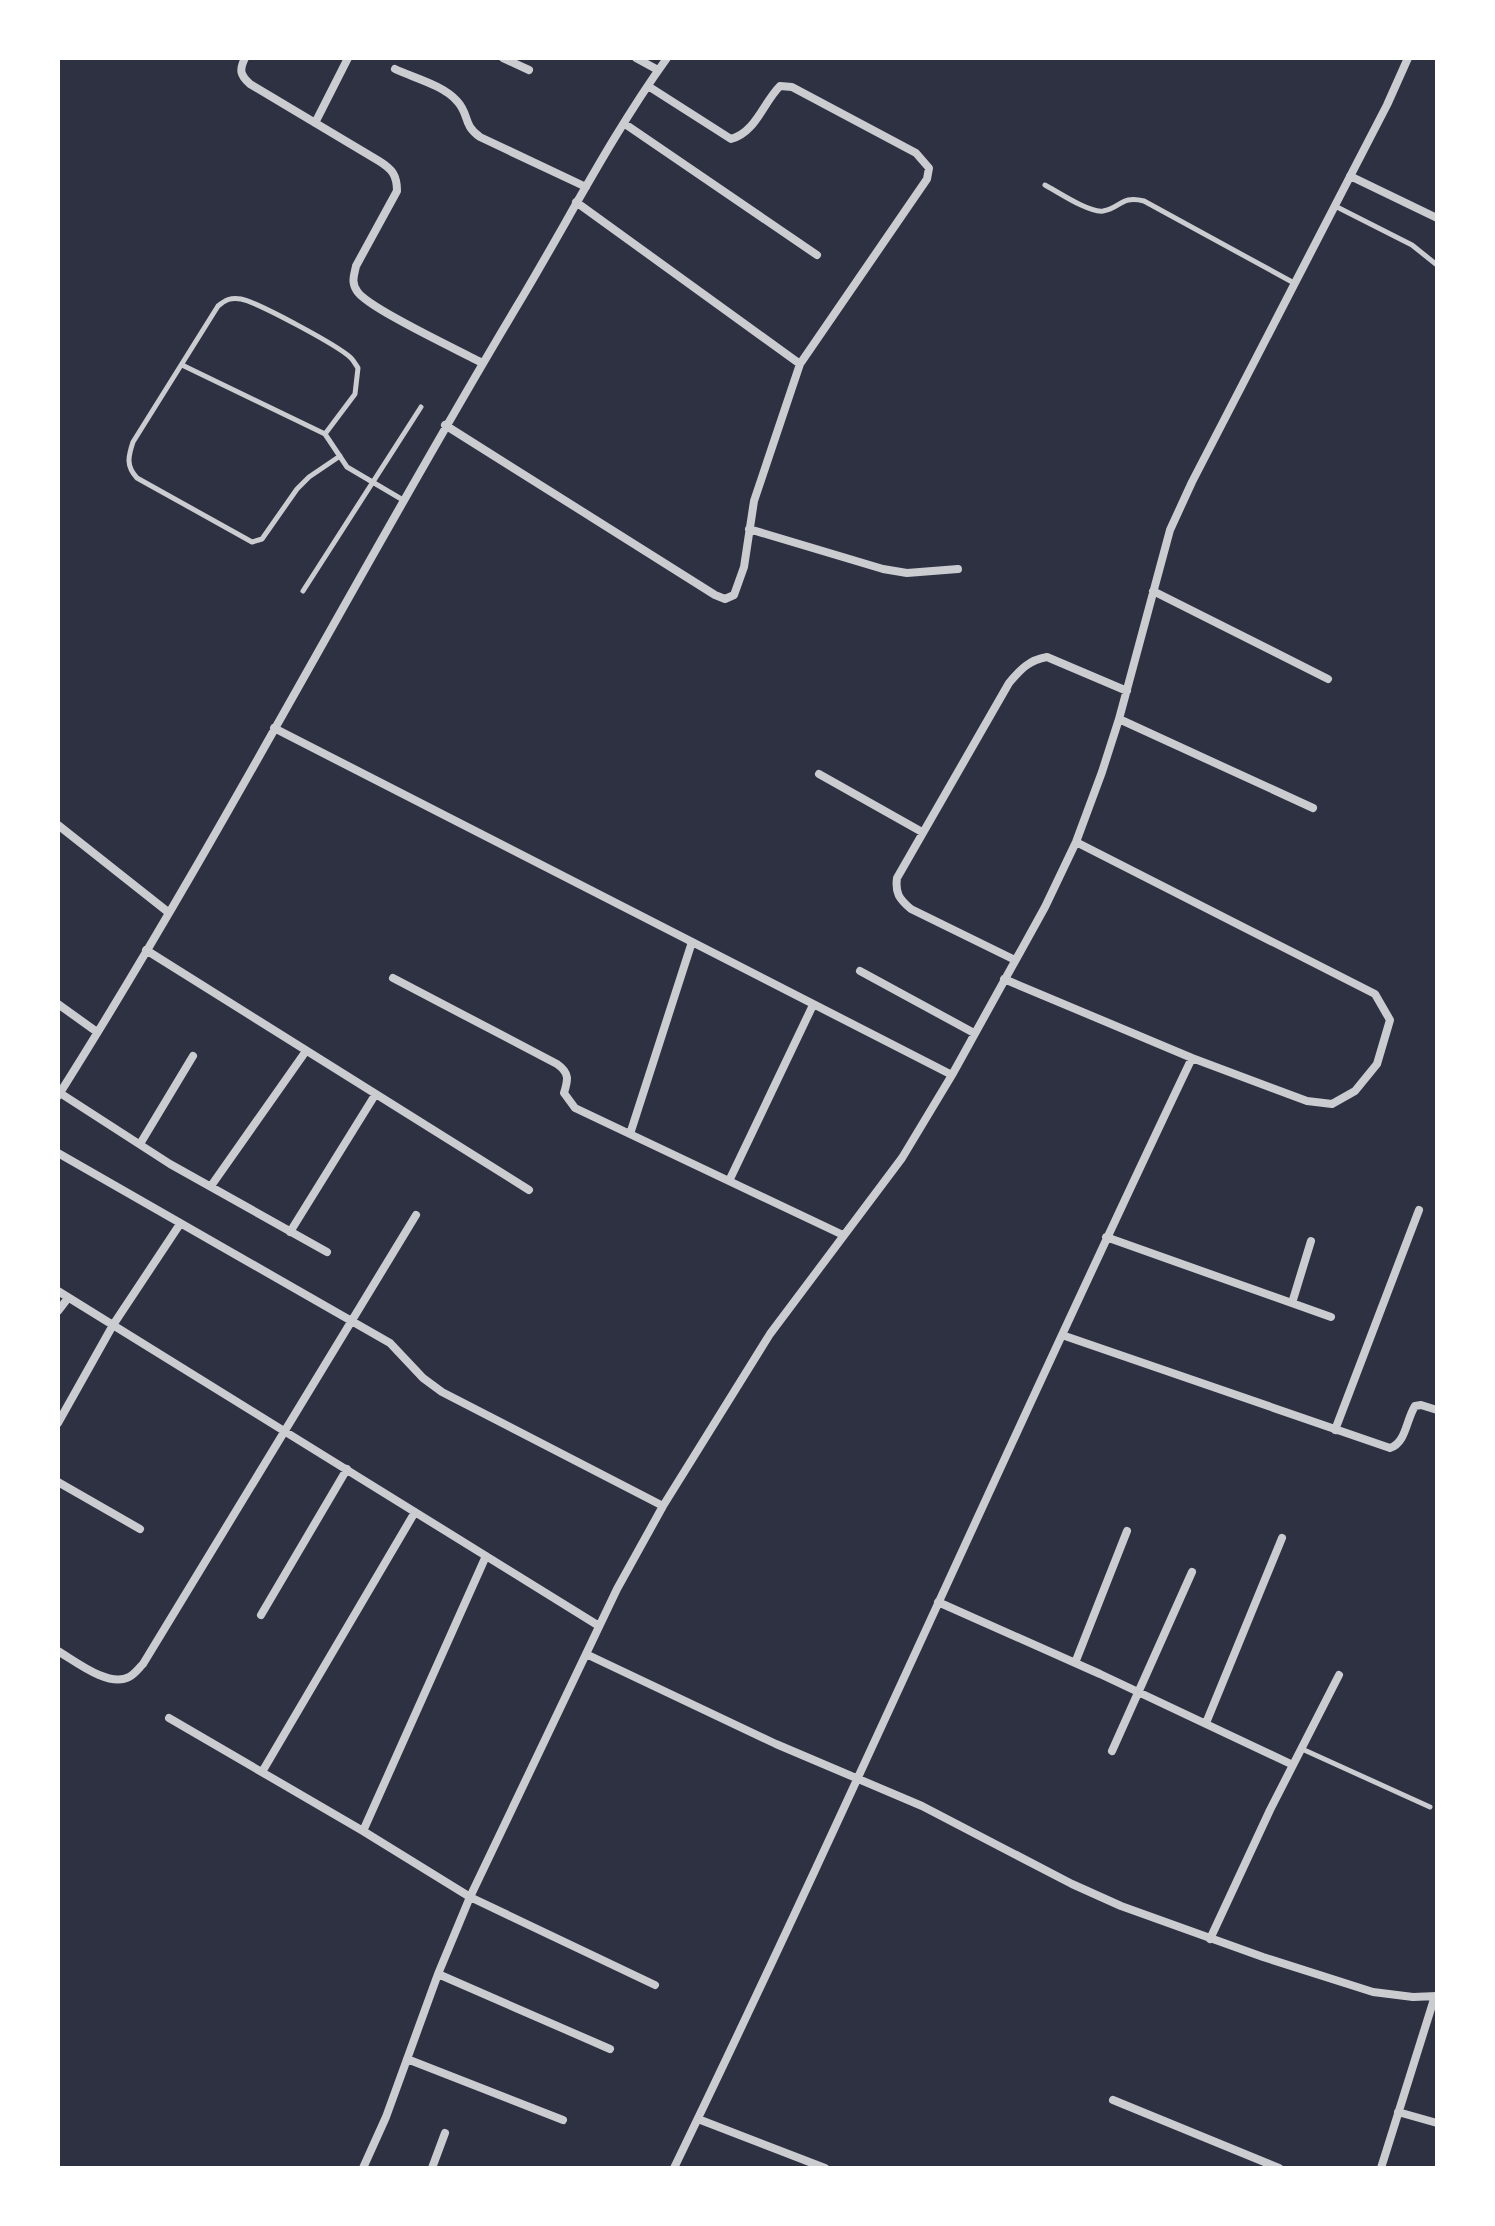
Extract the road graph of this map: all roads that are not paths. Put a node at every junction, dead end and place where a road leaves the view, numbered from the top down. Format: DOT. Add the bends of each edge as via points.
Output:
graph roads {
  1 [pos="245,58"];
  2 [pos="348,58"];
  3 [pos="503,58"];
  4 [pos="636,58"];
  5 [pos="667,58"];
  6 [pos="1408,58"];
  7 [pos="395,69"];
  8 [pos="529,70"];
  9 [pos="658,70"];
  10 [pos="648,86"];
  11 [pos="315,123"];
  12 [pos="625,124"];
  13 [pos="1350,176"];
  14 [pos="1045,185"];
  15 [pos="586,187"];
  16 [pos="576,202"];
  17 [pos="1335,206"];
  18 [pos="1437,218"];
  19 [pos="817,255"];
  20 [pos="1437,265"];
  21 [pos="1295,284"];
  22 [pos="482,363"];
  23 [pos="800,364"];
  24 [pos="182,365"];
  25 [pos="421,407"];
  26 [pos="445,425"];
  27 [pos="325,434"];
  28 [pos="340,456"];
  29 [pos="372,482"];
  30 [pos="403,500"];
  31 [pos="749,529"];
  32 [pos="958,569"];
  33 [pos="303,591"];
  34 [pos="1153,591"];
  35 [pos="1328,679"];
  36 [pos="1127,691"];
  37 [pos="1119,719"];
  38 [pos="274,728"];
  39 [pos="819,774"];
  40 [pos="1313,808"];
  41 [pos="58,825"];
  42 [pos="922,832"];
  43 [pos="1076,842"];
  44 [pos="168,912"];
  45 [pos="692,942"];
  46 [pos="146,950"];
  47 [pos="1015,960"];
  48 [pos="860,971"];
  49 [pos="393,978"];
  50 [pos="1004,979"];
  51 [pos="58,1004"];
  52 [pos="813,1005"];
  53 [pos="97,1032"];
  54 [pos="974,1033"];
  55 [pos="306,1051"];
  56 [pos="193,1056"];
  57 [pos="1192,1058"];
  58 [pos="952,1075"];
  59 [pos="59,1094"];
  60 [pos="375,1095"];
  61 [pos="630,1134"];
  62 [pos="140,1144"];
  63 [pos="58,1153"];
  64 [pos="729,1181"];
  65 [pos="211,1186"];
  66 [pos="529,1190"];
  67 [pos="1419,1210"];
  68 [pos="416,1215"];
  69 [pos="180,1224"];
  70 [pos="290,1232"];
  71 [pos="843,1235"];
  72 [pos="1106,1237"];
  73 [pos="1311,1241"];
  74 [pos="327,1252"];
  75 [pos="58,1291"];
  76 [pos="68,1298"];
  77 [pos="1292,1303"];
  78 [pos="58,1311"];
  79 [pos="1331,1317"];
  80 [pos="351,1323"];
  81 [pos="113,1325"];
  82 [pos="1062,1335"];
  83 [pos="1437,1410"];
  84 [pos="58,1423"];
  85 [pos="284,1430"];
  86 [pos="1335,1430"];
  87 [pos="347,1469"];
  88 [pos="58,1482"];
  89 [pos="663,1506"];
  90 [pos="415,1512"];
  91 [pos="140,1529"];
  92 [pos="1127,1531"];
  93 [pos="1282,1538"];
  94 [pos="486,1556"];
  95 [pos="1192,1572"];
  96 [pos="938,1602"];
  97 [pos="261,1615"];
  98 [pos="599,1626"];
  99 [pos="58,1651"];
  100 [pos="586,1654"];
  101 [pos="1075,1663"];
  102 [pos="1339,1675"];
  103 [pos="1139,1692"];
  104 [pos="169,1718"];
  105 [pos="1206,1723"];
  106 [pos="1301,1748"];
  107 [pos="1112,1751"];
  108 [pos="1293,1765"];
  109 [pos="262,1772"];
  110 [pos="859,1778"];
  111 [pos="1430,1807"];
  112 [pos="363,1831"];
  113 [pos="470,1897"];
  114 [pos="1210,1939"];
  115 [pos="438,1974"];
  116 [pos="655,1985"];
  117 [pos="1436,1996"];
  118 [pos="610,2049"];
  119 [pos="407,2059"];
  120 [pos="1113,2100"];
  121 [pos="1398,2112"];
  122 [pos="698,2119"];
  123 [pos="563,2120"];
  124 [pos="1437,2123"];
  125 [pos="445,2133"];
  126 [pos="363,2168"];
  127 [pos="432,2168"];
  128 [pos="674,2168"];
  129 [pos="825,2168"];
  130 [pos="1279,2168"];
  131 [pos="1381,2168"];
  1 -- 11 [label="street" via="242,77"];
  2 -- 11 [label="street"];
  3 -- 8 [label="street"];
  4 -- 9 [label="street"];
  5 -- 9 [label="street"];
  6 -- 13 [label="street"];
  7 -- 15 [label="street" via="451,95 466,124 480,137"];
  9 -- 10 [label="street"];
  10 -- 12 [label="street"];
  10 -- 23 [label="street" via="731,139 750,128 780,86 792,87 916,153 929,168 927,179"];
  11 -- 22 [label="street" via="392,169 397,180 397,191 356,266 355,289"];
  12 -- 15 [label="street"];
  12 -- 19 [label="street"];
  13 -- 17 [label="street"];
  13 -- 18 [label="street"];
  14 -- 21 [label="lane" via="1098,212 1123,199 1144,201"];
  15 -- 16 [label="street"];
  16 -- 22 [label="street"];
  16 -- 23 [label="street"];
  17 -- 20 [label="lane" via="1412,245"];
  17 -- 21 [label="street"];
  21 -- 34 [label="street" via="1170,530"];
  22 -- 26 [label="street"];
  23 -- 31 [label="street"];
  24 -- 27 [label="lane"];
  24 -- 27 [label="lane" via="226,299 238,298 273,313 351,357 358,368 355,394"];
  24 -- 28 [label="lane" via="133,442 129,469 228,531 252,542 262,539 303,483"];
  25 -- 29 [label="lane"];
  26 -- 30 [label="street"];
  26 -- 31 [label="street" via="725,599 739,584"];
  27 -- 28 [label="lane"];
  28 -- 29 [label="lane" via="347,467"];
  29 -- 30 [label="lane"];
  29 -- 33 [label="lane"];
  30 -- 38 [label="street"];
  31 -- 32 [label="street" via="883,569"];
  34 -- 35 [label="street"];
  34 -- 36 [label="street"];
  36 -- 37 [label="street"];
  36 -- 42 [label="street" via="1047,657 1034,659 1009,683"];
  37 -- 40 [label="street"];
  37 -- 43 [label="street"];
  38 -- 44 [label="street"];
  38 -- 45 [label="street"];
  39 -- 42 [label="street"];
  41 -- 44 [label="street"];
  42 -- 47 [label="street" via="897,878 900,899"];
  43 -- 47 [label="street"];
  43 -- 57 [label="street" via="1375,994 1390,1020 1377,1064 1355,1091 1332,1104 1307,1101"];
  44 -- 46 [label="street"];
  45 -- 52 [label="street"];
  45 -- 61 [label="street"];
  46 -- 53 [label="street"];
  46 -- 55 [label="street"];
  47 -- 50 [label="street"];
  48 -- 54 [label="street"];
  49 -- 61 [label="street" via="557,1064 565,1070 564,1093 575,1108"];
  50 -- 54 [label="street"];
  50 -- 57 [label="street"];
  51 -- 53 [label="street"];
  52 -- 58 [label="street"];
  52 -- 64 [label="street"];
  53 -- 59 [label="street"];
  54 -- 58 [label="street"];
  55 -- 60 [label="street"];
  55 -- 65 [label="street"];
  56 -- 62 [label="street"];
  57 -- 72 [label="street"];
  58 -- 71 [label="street" via="902,1158"];
  59 -- 62 [label="street"];
  60 -- 66 [label="street"];
  60 -- 70 [label="street"];
  61 -- 64 [label="street"];
  62 -- 65 [label="street"];
  63 -- 69 [label="street"];
  64 -- 71 [label="street"];
  65 -- 70 [label="street"];
  67 -- 86 [label="street"];
  68 -- 80 [label="street"];
  69 -- 80 [label="street"];
  69 -- 81 [label="street"];
  70 -- 74 [label="street"];
  71 -- 89 [label="street" via="770,1334"];
  72 -- 77 [label="street"];
  72 -- 82 [label="street"];
  73 -- 77 [label="street"];
  75 -- 76 [label="street"];
  76 -- 78 [label="street"];
  76 -- 81 [label="street"];
  77 -- 79 [label="street"];
  80 -- 85 [label="street"];
  80 -- 89 [label="street" via="390,1343 442,1392"];
  81 -- 84 [label="street"];
  81 -- 85 [label="street"];
  82 -- 86 [label="street"];
  82 -- 96 [label="street"];
  83 -- 86 [label="street" via="1415,1406 1396,1448"];
  85 -- 87 [label="street"];
  85 -- 99 [label="street" via="214,1551 132,1676 105,1676"];
  87 -- 90 [label="street"];
  87 -- 97 [label="street"];
  88 -- 91 [label="street"];
  89 -- 98 [label="street"];
  90 -- 94 [label="street"];
  90 -- 109 [label="street"];
  92 -- 101 [label="street"];
  93 -- 105 [label="street"];
  94 -- 98 [label="street"];
  94 -- 112 [label="street"];
  95 -- 103 [label="street"];
  96 -- 101 [label="street"];
  96 -- 110 [label="street"];
  98 -- 100 [label="street"];
  100 -- 110 [label="street"];
  100 -- 113 [label="street"];
  101 -- 103 [label="street"];
  102 -- 106 [label="street"];
  103 -- 105 [label="street"];
  103 -- 107 [label="street"];
  104 -- 109 [label="street"];
  105 -- 108 [label="street"];
  106 -- 108 [label="street"];
  106 -- 111 [label="lane"];
  108 -- 114 [label="street"];
  109 -- 112 [label="street"];
  110 -- 114 [label="street" via="1072,1884"];
  110 -- 122 [label="street"];
  112 -- 113 [label="street"];
  113 -- 115 [label="street"];
  113 -- 116 [label="street"];
  114 -- 117 [label="street" via="1373,1992"];
  115 -- 118 [label="street"];
  115 -- 119 [label="street"];
  117 -- 121 [label="street"];
  119 -- 123 [label="street"];
  119 -- 126 [label="street"];
  120 -- 130 [label="street"];
  121 -- 124 [label="street"];
  121 -- 131 [label="street"];
  122 -- 128 [label="street"];
  122 -- 129 [label="street"];
  125 -- 127 [label="street"];
}
